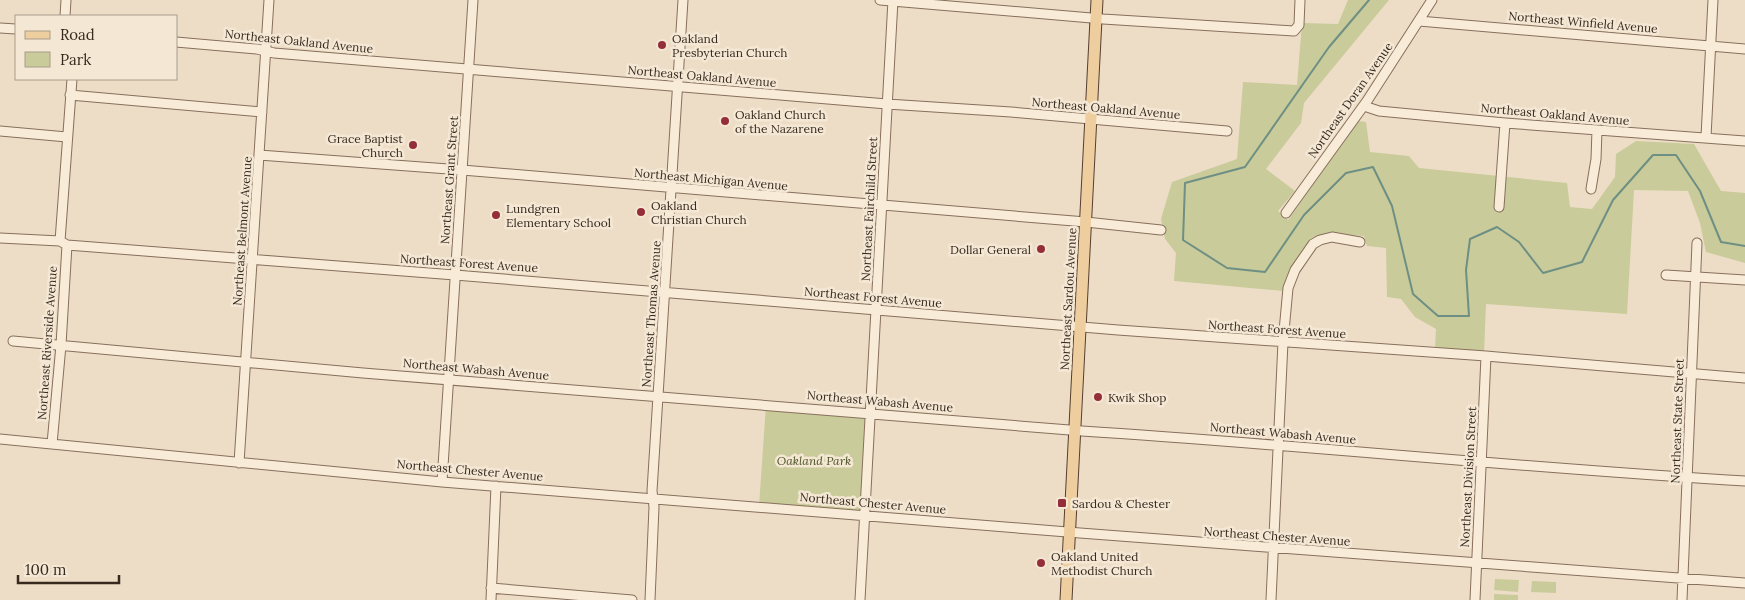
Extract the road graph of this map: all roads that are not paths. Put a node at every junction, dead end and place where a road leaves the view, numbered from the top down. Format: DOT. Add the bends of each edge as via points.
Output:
graph roads {
  1 [pos="66,0"];
  2 [pos="269,0"];
  3 [pos="473,0"];
  4 [pos="684,0"];
  5 [pos="880,0"];
  6 [pos="893,0"];
  7 [pos="1097,0"];
  8 [pos="1300,0"];
  9 [pos="1432,0"];
  10 [pos="1713,0"];
  11 [pos="65,15"];
  12 [pos="1096,18"];
  13 [pos="1419,21"];
  14 [pos="0,28"];
  15 [pos="15,29"];
  16 [pos="178,42"];
  17 [pos="1710,46"];
  18 [pos="1745,49"];
  19 [pos="266,51"];
  20 [pos="468,69"];
  21 [pos="72,80"];
  22 [pos="678,87"];
  23 [pos="70,95"];
  24 [pos="887,104"];
  25 [pos="1364,106"];
  26 [pos="262,112"];
  27 [pos="1091,120"];
  28 [pos="1505,123"];
  29 [pos="1597,130"];
  30 [pos="0,131"];
  31 [pos="1227,132"];
  32 [pos="67,137"];
  33 [pos="1706,137"];
  34 [pos="1745,141"];
  35 [pos="259,155"];
  36 [pos="462,170"];
  37 [pos="671,188"];
  38 [pos="1591,188"];
  39 [pos="881,205"];
  40 [pos="1499,207"];
  41 [pos="1286,213"];
  42 [pos="1086,222"];
  43 [pos="1161,230"];
  44 [pos="0,238"];
  45 [pos="1360,242"];
  46 [pos="63,243"];
  47 [pos="1697,243"];
  48 [pos="252,260"];
  49 [pos="455,275"];
  50 [pos="1666,275"];
  51 [pos="1696,277"];
  52 [pos="1745,280"];
  53 [pos="664,292"];
  54 [pos="875,309"];
  55 [pos="1080,327"];
  56 [pos="13,341"];
  57 [pos="1283,342"];
  58 [pos="61,345"];
  59 [pos="1486,356"];
  60 [pos="246,362"];
  61 [pos="1692,374"];
  62 [pos="1745,378"];
  63 [pos="449,380"];
  64 [pos="658,396"];
  65 [pos="870,413"];
  66 [pos="1074,430"];
  67 [pos="0,439"];
  68 [pos="52,444"];
  69 [pos="1279,446"];
  70 [pos="239,463"];
  71 [pos="1481,463"];
  72 [pos="1687,478"];
  73 [pos="1745,481"];
  74 [pos="442,482"];
  75 [pos="496,486"];
  76 [pos="653,498"];
  77 [pos="863,515"];
  78 [pos="1069,532"];
  79 [pos="1274,548"];
  80 [pos="1476,563"];
  81 [pos="1683,579"];
  82 [pos="1745,583"];
  83 [pos="491,588"];
  84 [pos="491,600"];
  85 [pos="632,600"];
  86 [pos="650,600"];
  87 [pos="860,600"];
  88 [pos="1066,600"];
  89 [pos="1271,600"];
  90 [pos="1475,600"];
  91 [pos="1682,600"];
  1 -- 11 [label="street"];
  2 -- 19 [label="street, Northeast Belmont Avenue"];
  3 -- 20 [label="street, Northeast Grant Street"];
  4 -- 22 [label="street, Northeast Thomas Avenue"];
  5 -- 6 [label="street"];
  6 -- 12 [label="street"];
  6 -- 24 [label="street, Northeast Fairchild Street"];
  7 -- 12 [label="main road, Northeast Sardou Avenue"];
  8 -- 12 [label="street" via="1299,25 1294,31"];
  9 -- 13 [label="street, Northeast Doran Avenue"];
  10 -- 17 [label="street"];
  12 -- 27 [label="main road, Northeast Sardou Avenue"];
  13 -- 17 [label="street, Northeast Winfield Avenue"];
  13 -- 25 [label="street, Northeast Doran Avenue"];
  14 -- 15 [label="street"];
  16 -- 19 [label="street, Northeast Oakland Avenue"];
  17 -- 18 [label="street, Northeast Winfield Avenue"];
  17 -- 33 [label="street"];
  19 -- 20 [label="street, Northeast Oakland Avenue"];
  19 -- 26 [label="street, Northeast Belmont Avenue"];
  20 -- 22 [label="street, Northeast Oakland Avenue"];
  20 -- 36 [label="street, Northeast Grant Street"];
  21 -- 23 [label="street, Northeast Riverside Avenue"];
  22 -- 24 [label="street, Northeast Oakland Avenue"];
  22 -- 37 [label="street, Northeast Thomas Avenue"];
  23 -- 26 [label="street"];
  23 -- 32 [label="street, Northeast Riverside Avenue"];
  24 -- 27 [label="street, Northeast Oakland Avenue"];
  24 -- 39 [label="street, Northeast Fairchild Street"];
  25 -- 28 [label="street, Northeast Oakland Avenue" via="1379,111"];
  25 -- 41 [label="street, Northeast Doran Avenue"];
  26 -- 35 [label="street, Northeast Belmont Avenue"];
  27 -- 31 [label="street, Northeast Oakland Avenue"];
  27 -- 42 [label="main road, Northeast Sardou Avenue"];
  28 -- 29 [label="street, Northeast Oakland Avenue"];
  28 -- 40 [label="street"];
  29 -- 33 [label="street, Northeast Oakland Avenue"];
  29 -- 38 [label="street"];
  30 -- 32 [label="street"];
  32 -- 46 [label="street, Northeast Riverside Avenue"];
  33 -- 34 [label="street, Northeast Oakland Avenue"];
  35 -- 36 [label="street, Northeast Michigan Avenue"];
  35 -- 48 [label="street, Northeast Belmont Avenue"];
  36 -- 37 [label="street, Northeast Michigan Avenue"];
  36 -- 49 [label="street, Northeast Grant Street"];
  37 -- 39 [label="street, Northeast Michigan Avenue"];
  37 -- 53 [label="street, Northeast Thomas Avenue"];
  39 -- 42 [label="street, Northeast Michigan Avenue"];
  39 -- 54 [label="street, Northeast Fairchild Street"];
  42 -- 43 [label="street, Northeast Michigan Avenue"];
  42 -- 55 [label="main road, Northeast Sardou Avenue"];
  44 -- 46 [label="street, Northeast Forest Avenue"];
  45 -- 57 [label="street" via="1332,237 1309,248 1290,281"];
  46 -- 48 [label="street, Northeast Forest Avenue"];
  46 -- 58 [label="street, Northeast Riverside Avenue"];
  47 -- 51 [label="street, Northeast State Street"];
  48 -- 49 [label="street, Northeast Forest Avenue"];
  48 -- 60 [label="street, Northeast Belmont Avenue"];
  49 -- 53 [label="street, Northeast Forest Avenue"];
  49 -- 63 [label="street, Northeast Grant Street"];
  50 -- 51 [label="street"];
  51 -- 52 [label="street"];
  51 -- 61 [label="street, Northeast State Street"];
  53 -- 54 [label="street, Northeast Forest Avenue"];
  53 -- 64 [label="street, Northeast Thomas Avenue"];
  54 -- 55 [label="street, Northeast Forest Avenue"];
  54 -- 65 [label="street, Northeast Fairchild Street"];
  55 -- 57 [label="street, Northeast Forest Avenue"];
  55 -- 66 [label="main road, Northeast Sardou Avenue"];
  56 -- 58 [label="street, Northeast Wabash Avenue"];
  57 -- 59 [label="street, Northeast Forest Avenue"];
  57 -- 69 [label="street"];
  58 -- 60 [label="street, Northeast Wabash Avenue"];
  58 -- 68 [label="street, Northeast Riverside Avenue"];
  59 -- 61 [label="street, Northeast Forest Avenue"];
  59 -- 71 [label="street, Northeast Division Street"];
  60 -- 63 [label="street, Northeast Wabash Avenue"];
  60 -- 70 [label="street, Northeast Belmont Avenue"];
  61 -- 62 [label="street, Northeast Forest Avenue"];
  61 -- 72 [label="street, Northeast State Street"];
  63 -- 64 [label="street, Northeast Wabash Avenue"];
  63 -- 74 [label="street, Northeast Grant Street"];
  64 -- 65 [label="street, Northeast Wabash Avenue"];
  64 -- 76 [label="street, Northeast Thomas Avenue"];
  65 -- 66 [label="street, Northeast Wabash Avenue"];
  65 -- 77 [label="street, Northeast Fairchild Street"];
  66 -- 69 [label="street, Northeast Wabash Avenue"];
  66 -- 78 [label="main road, Northeast Sardou Avenue"];
  67 -- 68 [label="street, Northeast Chester Avenue"];
  68 -- 70 [label="street, Northeast Chester Avenue"];
  69 -- 71 [label="street, Northeast Wabash Avenue"];
  69 -- 79 [label="street"];
  70 -- 74 [label="street, Northeast Chester Avenue"];
  71 -- 72 [label="street, Northeast Wabash Avenue"];
  71 -- 80 [label="street, Northeast Division Street"];
  72 -- 73 [label="street, Northeast Wabash Avenue"];
  72 -- 81 [label="street, Northeast State Street"];
  74 -- 75 [label="street, Northeast Chester Avenue"];
  75 -- 76 [label="street, Northeast Chester Avenue"];
  75 -- 83 [label="street"];
  76 -- 77 [label="street, Northeast Chester Avenue"];
  76 -- 86 [label="street, Northeast Thomas Avenue"];
  77 -- 78 [label="street, Northeast Chester Avenue"];
  77 -- 87 [label="street, Northeast Fairchild Street"];
  78 -- 79 [label="street, Northeast Chester Avenue"];
  78 -- 88 [label="main road, Northeast Sardou Avenue"];
  79 -- 80 [label="street, Northeast Chester Avenue"];
  79 -- 89 [label="street"];
  80 -- 81 [label="street, Northeast Chester Avenue"];
  80 -- 90 [label="street, Northeast Division Street"];
  81 -- 82 [label="street, Northeast Chester Avenue"];
  81 -- 91 [label="street, Northeast State Street"];
  83 -- 84 [label="street"];
  83 -- 85 [label="street"];
}
